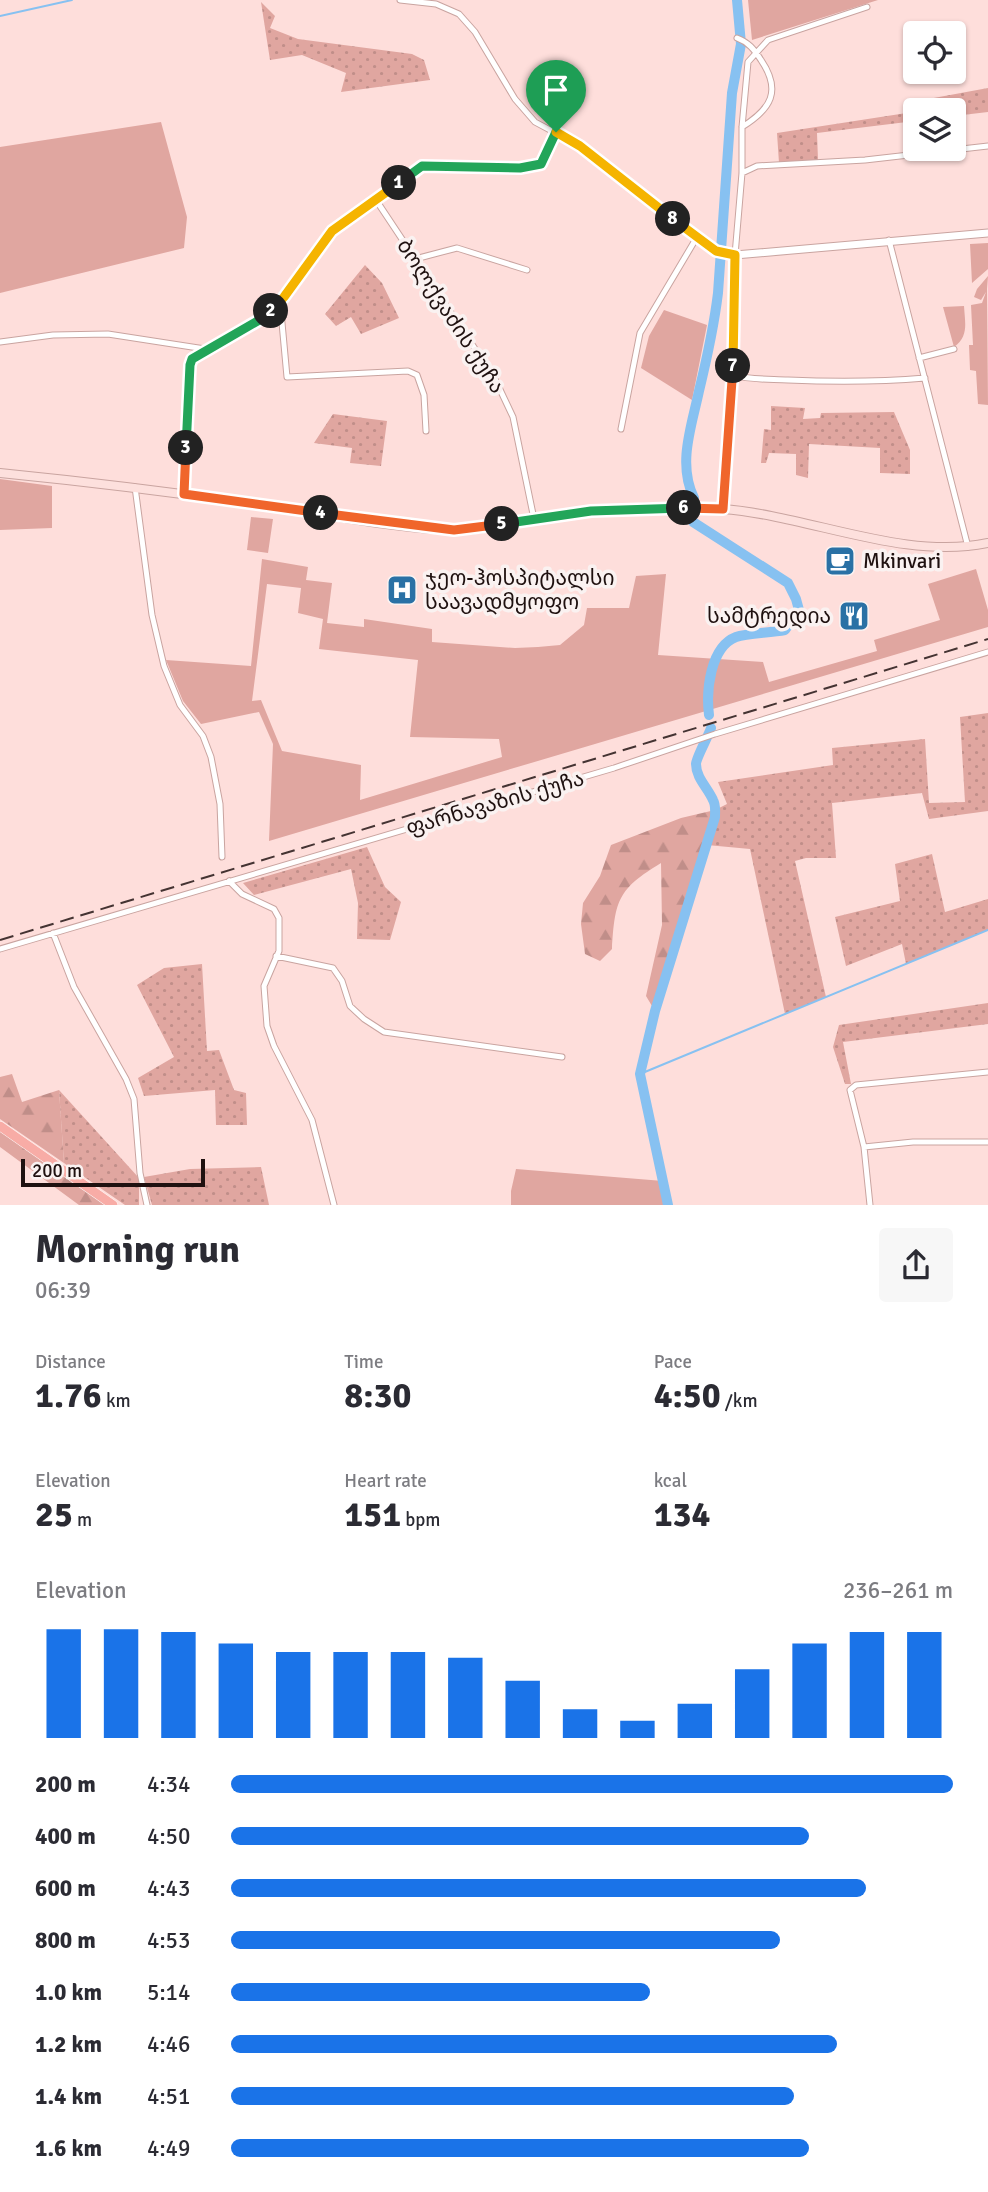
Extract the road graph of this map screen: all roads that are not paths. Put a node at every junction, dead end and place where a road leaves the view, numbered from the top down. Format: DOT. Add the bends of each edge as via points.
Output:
graph roads {
  1 [pos="400,0"];
  2 [pos="867,7"];
  3 [pos="737,38"];
  4 [pos="756,52"];
  5 [pos="742,127"];
  6 [pos="556,132"];
  7 [pos="988,146"];
  8 [pos="742,173"];
  9 [pos="376,200"];
  10 [pos="988,233"];
  11 [pos="697,237"];
  12 [pos="889,240"];
  13 [pos="735,255"];
  14 [pos="415,259"];
  15 [pos="527,270"];
  16 [pos="277,305"];
  17 [pos="0,342"];
  18 [pos="205,349"];
  19 [pos="954,349"];
  20 [pos="919,358"];
  21 [pos="733,375"];
  22 [pos="925,378"];
  23 [pos="621,429"];
  24 [pos="426,431"];
  25 [pos="1,470"];
  26 [pos="135,487"];
  27 [pos="184,494"];
  28 [pos="723,509"];
  29 [pos="534,519"];
  30 [pos="988,543"];
  31 [pos="968,547"];
  32 [pos="988,653"];
  33 [pos="222,857"];
  34 [pos="229,881"];
  35 [pos="53,933"];
  36 [pos="0,949"];
  37 [pos="276,956"];
  38 [pos="562,1058"];
  39 [pos="988,1072"];
  40 [pos="0,1126"];
  41 [pos="988,1143"];
  42 [pos="864,1147"];
  43 [pos="113,1205"];
  44 [pos="147,1205"];
  45 [pos="334,1205"];
  46 [pos="870,1205"];
  1 -- 6 [label="street" via="436,4 459,14 475,32 515,100 535,122"];
  2 -- 4 [label="street" via="768,40"];
  3 -- 4 [label="street"];
  4 -- 5 [label="street" via="748,62"];
  4 -- 5 [label="street" via="769,72 772,91 760,116"];
  5 -- 8 [label="street"];
  6 -- 9 [label="street" via="541,164 520,168 422,166"];
  6 -- 11 [label="street"];
  7 -- 8 [label="street" via="757,166"];
  8 -- 13 [label="street"];
  9 -- 14 [label="street, ბოლქვაძის ქუჩა"];
  9 -- 16 [label="street" via="332,231"];
  10 -- 12 [label="street"];
  11 -- 13 [label="street" via="716,251"];
  11 -- 23 [label="street" via="640,332"];
  12 -- 13 [label="street"];
  12 -- 20 [label="street"];
  13 -- 21 [label="street"];
  14 -- 15 [label="street" via="457,248"];
  14 -- 29 [label="street, ბოლქვაძის ქუჩა" via="495,379 513,416"];
  16 -- 18 [label="street" via="261,319"];
  16 -- 24 [label="street" via="287,377 408,371 416,375 424,395"];
  17 -- 18 [label="street" via="108,334"];
  18 -- 27 [label="street" via="190,365"];
  19 -- 20 [label="street"];
  20 -- 22 [label="street"];
  21 -- 22 [label="street" via="805,380"];
  21 -- 28 [label="street"];
  22 -- 31 [label="street"];
  25 -- 26 [label="main road"];
  26 -- 27 [label="main road"];
  26 -- 33 [label="street" via="152,615 180,705 203,736 211,757 220,804"];
  27 -- 29 [label="main road" via="454,530"];
  28 -- 29 [label="main road" via="591,511"];
  28 -- 31 [label="main road" via="935,548"];
  30 -- 31 [label="main road"];
  32 -- 34 [label="street, ფარნავაზის ქუჩა"];
  34 -- 35 [label="street, ფარნავაზის ქუჩა"];
  34 -- 37 [label="street" via="242,894 275,909 279,932"];
  35 -- 36 [label="street, ფარნავაზის ქუჩა"];
  35 -- 44 [label="street" via="74,987 134,1099"];
  37 -- 38 [label="street" via="333,968 350,1006 384,1032"];
  37 -- 45 [label="street" via="264,986 267,1026 312,1121"];
  39 -- 42 [label="street" via="856,1085 850,1090"];
  40 -- 43 [label="highway"];
  41 -- 42 [label="street"];
  42 -- 46 [label="street"];
}
